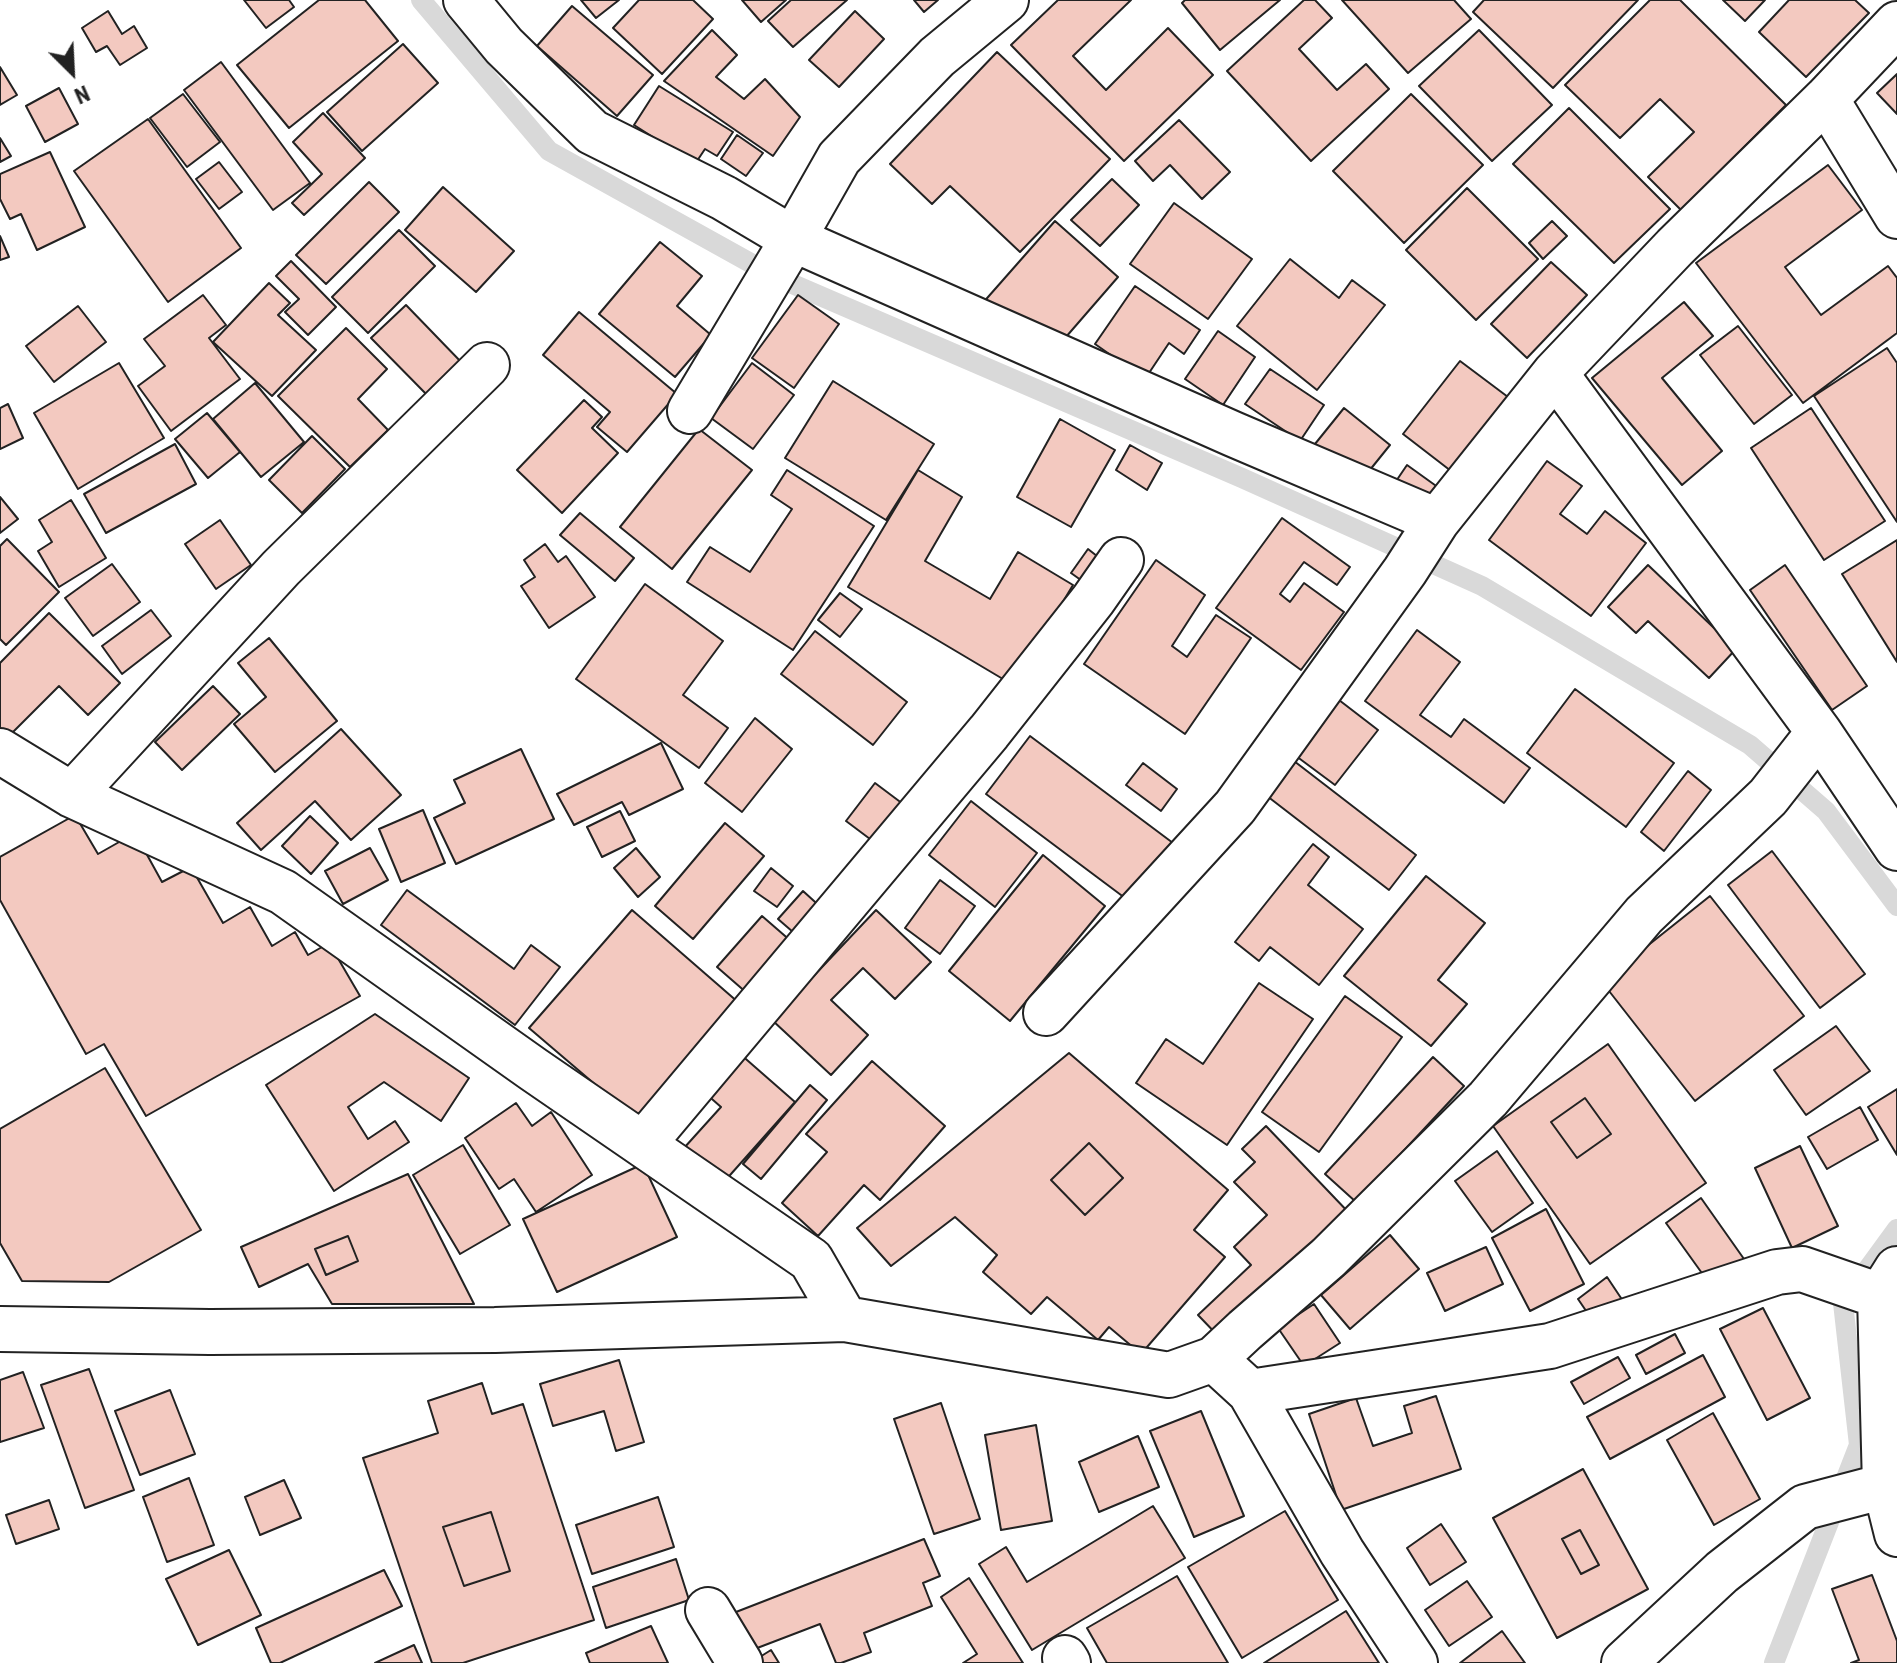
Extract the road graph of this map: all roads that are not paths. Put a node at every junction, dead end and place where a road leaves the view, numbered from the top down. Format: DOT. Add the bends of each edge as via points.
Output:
graph roads {
  1 [pos="466,0"];
  2 [pos="1006,0"];
  3 [pos="1897,24"];
  4 [pos="1826,99"];
  5 [pos="1897,216"];
  6 [pos="793,239"];
  7 [pos="487,365"];
  8 [pos="1555,373"];
  9 [pos="690,411"];
  10 [pos="1437,521"];
  11 [pos="1121,560"];
  12 [pos="1811,741"];
  13 [pos="0,751"];
  14 [pos="72,795"];
  15 [pos="1897,848"];
  16 [pos="1046,1013"];
  17 [pos="643,1144"];
  18 [pos="1889,1282"];
  19 [pos="845,1319"];
  20 [pos="0,1329"];
  21 [pos="1214,1359"];
  22 [pos="1250,1392"];
  23 [pos="1891,1483"];
  24 [pos="1897,1534"];
  25 [pos="708,1610"];
  26 [pos="740,1663"];
  27 [pos="1415,1663"];
  28 [pos="1624,1663"];
  1 -- 6 [label="street" via="504,46 592,132"];
  2 -- 6 [label="street" via="937,57 839,158"];
  3 -- 4 [label="street"];
  4 -- 5 [label="street"];
  4 -- 8 [label="street"];
  6 -- 9 [label="street"];
  6 -- 10 [label="street"];
  7 -- 14 [label="street" via="281,568"];
  8 -- 10 [label="street"];
  8 -- 12 [label="street"];
  10 -- 16 [label="street" via="1235,807"];
  11 -- 17 [label="street" via="989,732"];
  12 -- 15 [label="street"];
  12 -- 21 [label="street" via="1768,797 1644,915 1488,1099 1328,1258"];
  13 -- 14 [label="street"];
  14 -- 17 [label="street" via="283,892"];
  17 -- 19 [label="street" via="811,1260"];
  18 -- 22 [label="street" via="1802,1269 1777,1272 1550,1346"];
  18 -- 23 [label="street"];
  19 -- 20 [label="street" via="495,1330"];
  19 -- 21 [label="street" via="1169,1375"];
  21 -- 22 [label="street"];
  22 -- 27 [label="street" via="1342,1552"];
  23 -- 24 [label="street"];
  23 -- 28 [label="street" via="1805,1507 1722,1572"];
  25 -- 26 [label="street"];
}
